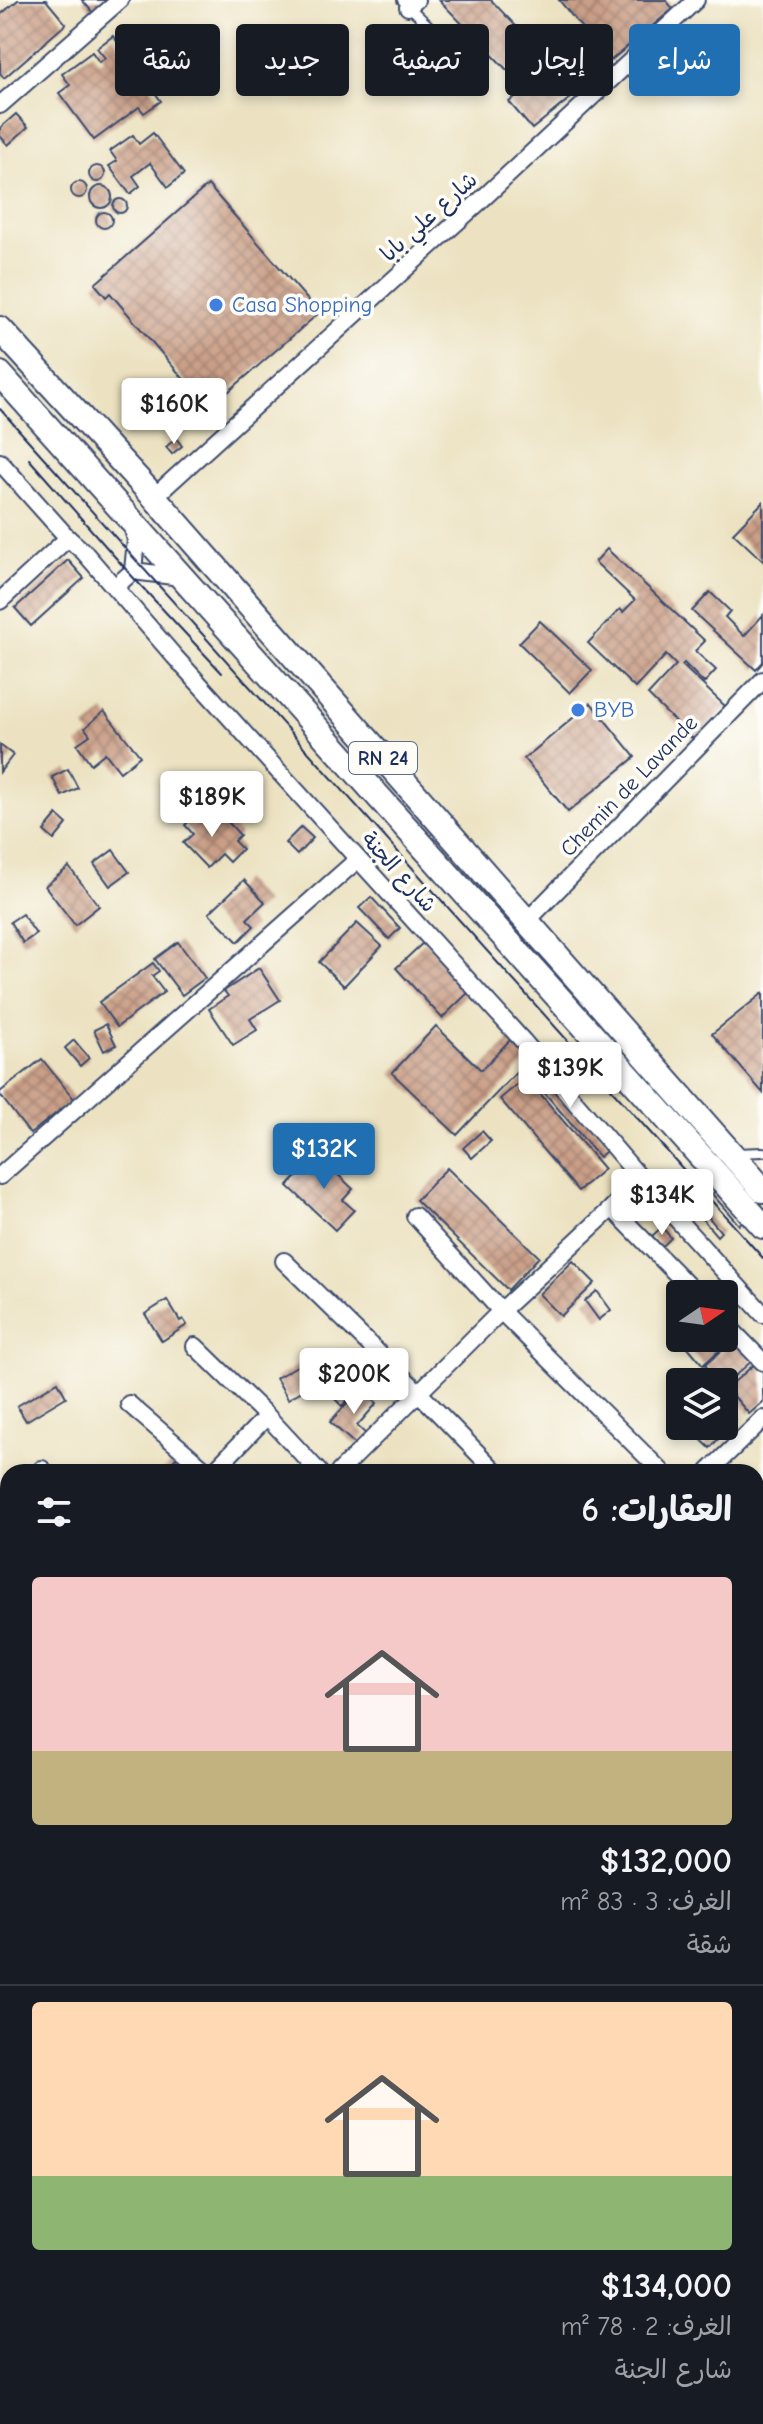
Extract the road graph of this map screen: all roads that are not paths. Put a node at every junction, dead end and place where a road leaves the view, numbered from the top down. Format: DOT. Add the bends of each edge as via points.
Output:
graph roads {
  1 [pos="120,0"];
  2 [pos="696,0"];
  3 [pos="409,2"];
  4 [pos="430,24"];
  5 [pos="0,105"];
  6 [pos="0,329"];
  7 [pos="0,374"];
  8 [pos="0,462"];
  9 [pos="154,497"];
  10 [pos="128,517"];
  11 [pos="68,538"];
  12 [pos="133,571"];
  13 [pos="181,577"];
  14 [pos="115,587"];
  15 [pos="0,601"];
  16 [pos="763,680"];
  17 [pos="357,860"];
  18 [pos="526,922"];
  19 [pos="763,1152"];
  20 [pos="731,1154"];
  21 [pos="0,1176"];
  22 [pos="640,1178"];
  23 [pos="763,1190"];
  24 [pos="612,1208"];
  25 [pos="415,1216"];
  26 [pos="763,1226"];
  27 [pos="284,1261"];
  28 [pos="682,1280"];
  29 [pos="501,1311"];
  30 [pos="763,1314"];
  31 [pos="738,1336"];
  32 [pos="195,1346"];
  33 [pos="763,1362"];
  34 [pos="419,1393"];
  35 [pos="129,1404"];
  36 [pos="267,1416"];
  37 [pos="763,1419"];
  38 [pos="201,1464"];
  39 [pos="219,1464"];
  40 [pos="312,1464"];
  41 [pos="347,1464"];
  42 [pos="488,1464"];
  43 [pos="654,1464"];
  44 [pos="716,1464"];
  1 -- 5 [label="street"];
  2 -- 9 [label="street, شارع علي بابا"];
  3 -- 4 [label="lane"];
  6 -- 9 [label="main road, RN 24"];
  7 -- 10 [label="main road, RN 24"];
  8 -- 11 [label="street, شارع الجنة"];
  9 -- 18 [label="main road, RN 24"];
  10 -- 12 [label="street" via="136,540"];
  10 -- 13 [label="main road, RN 24"];
  11 -- 14 [label="street, شارع الجنة"];
  11 -- 15 [label="street"];
  12 -- 13 [label="street"];
  12 -- 14 [label="street"];
  13 -- 26 [label="main road, RN 24"];
  14 -- 17 [label="street, شارع الجنة"];
  16 -- 18 [label="street, Chemin de Lavande"];
  17 -- 21 [label="street"];
  17 -- 22 [label="street, شارع الجنة"];
  18 -- 20 [label="main road, RN 24"];
  19 -- 20 [label="lane"];
  20 -- 23 [label="main road, RN 24"];
  22 -- 24 [label="street"];
  22 -- 30 [label="street, شارع الجنة"];
  24 -- 28 [label="street"];
  24 -- 29 [label="street"];
  25 -- 29 [label="street"];
  27 -- 34 [label="street"];
  29 -- 34 [label="street"];
  29 -- 43 [label="street"];
  31 -- 33 [label="street"];
  32 -- 36 [label="street"];
  34 -- 41 [label="street"];
  34 -- 42 [label="street"];
  35 -- 38 [label="street"];
  36 -- 39 [label="street"];
  36 -- 40 [label="street"];
  37 -- 44 [label="street"];
}
